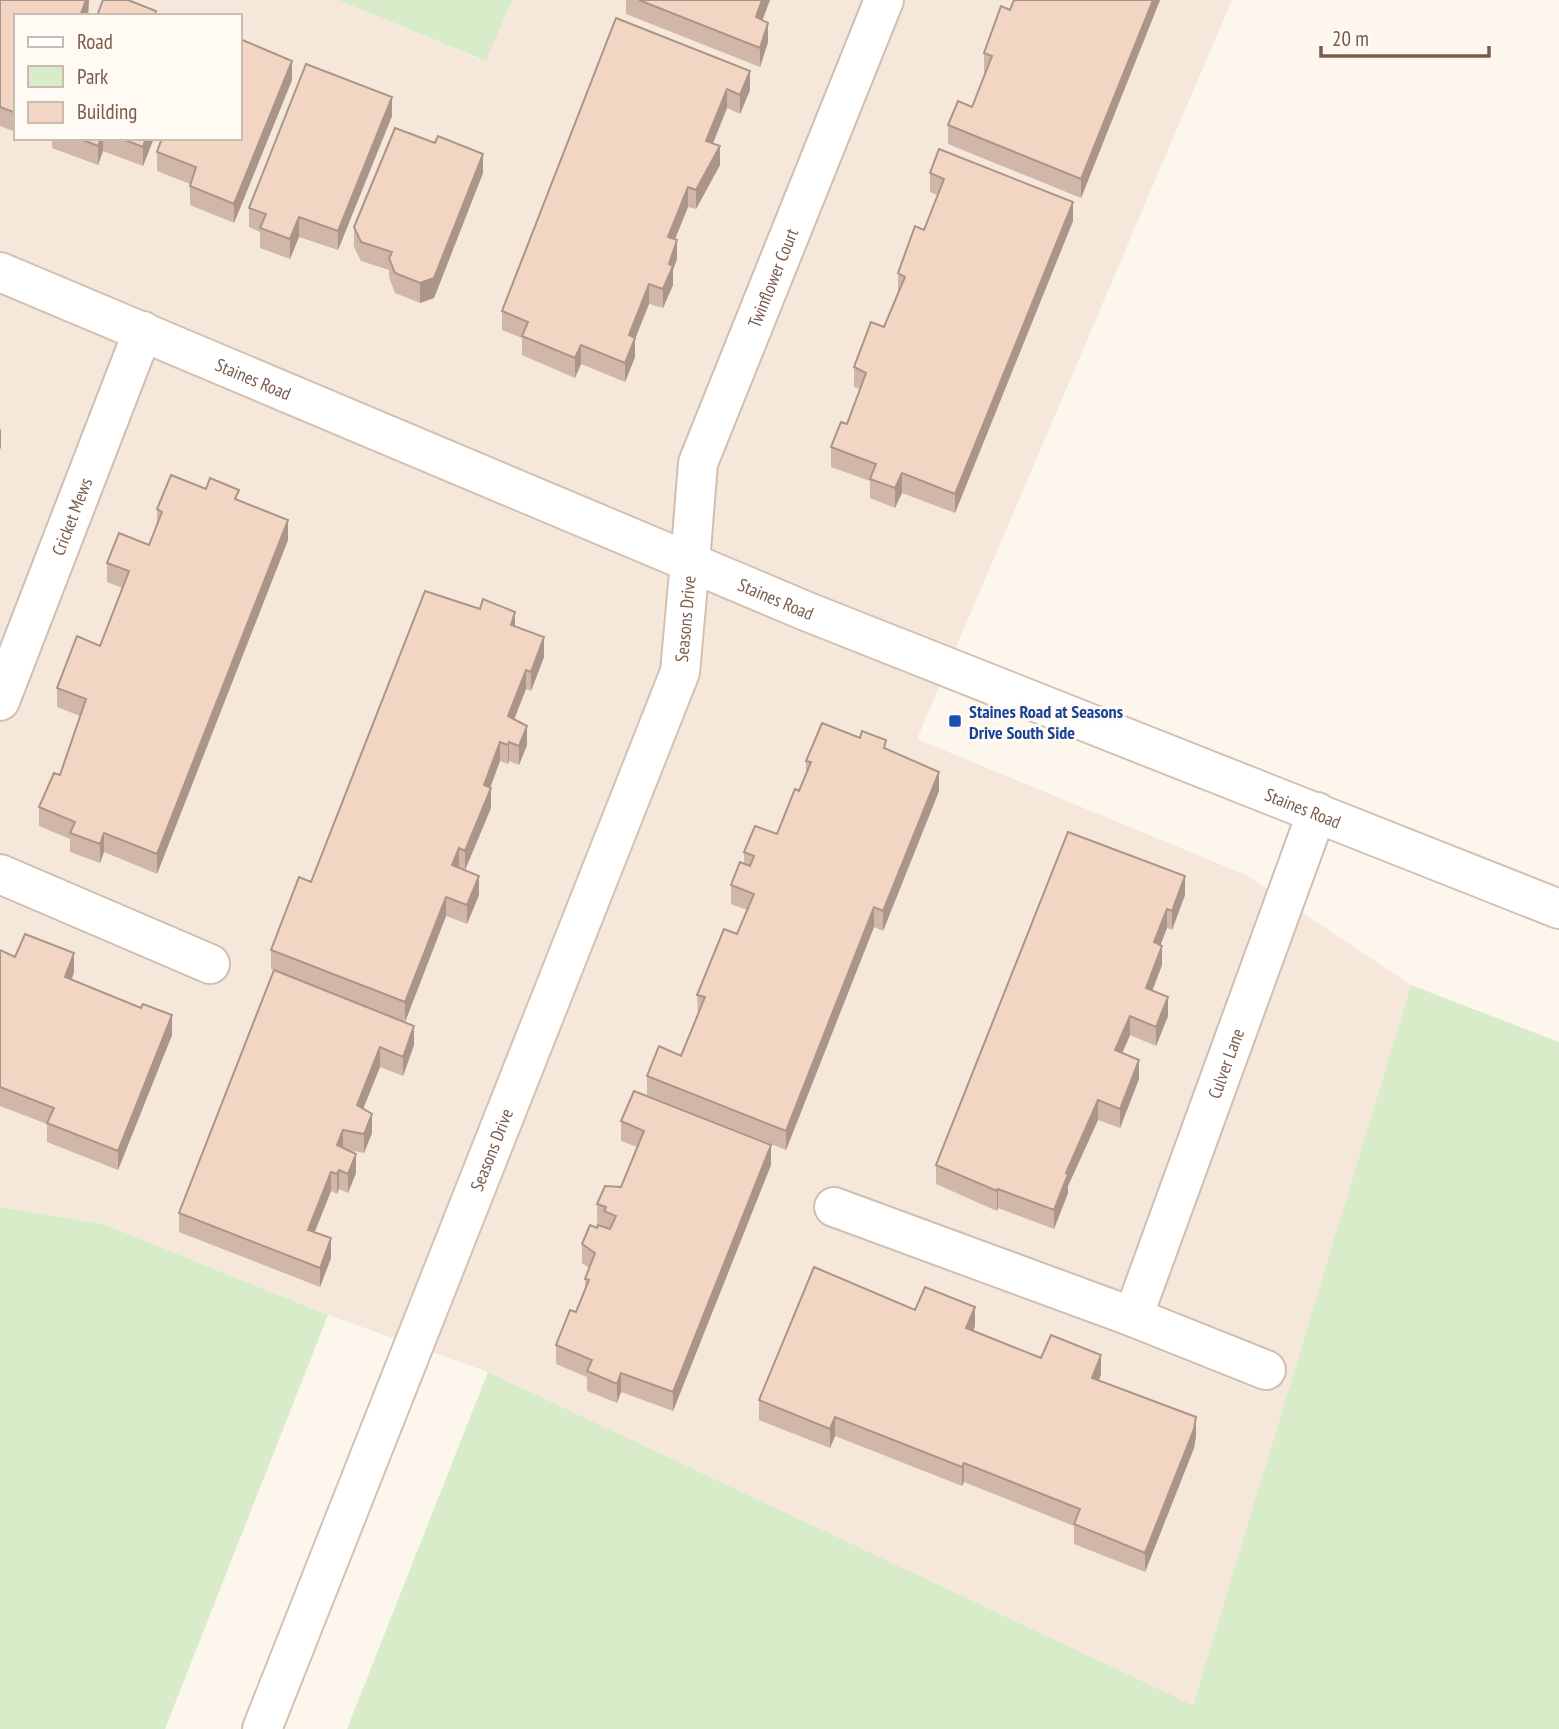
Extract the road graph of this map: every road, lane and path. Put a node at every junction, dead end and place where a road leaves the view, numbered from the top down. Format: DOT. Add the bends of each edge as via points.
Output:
graph roads {
  1 [pos="884,0"];
  2 [pos="0,272"];
  3 [pos="143,331"];
  4 [pos="690,562"];
  5 [pos="0,701"];
  6 [pos="1317,812"];
  7 [pos="0,874"];
  8 [pos="1559,909"];
  9 [pos="210,964"];
  10 [pos="834,1207"];
  11 [pos="1133,1317"];
  12 [pos="1266,1370"];
  13 [pos="262,1729"];
  1 -- 4 [label="street, Twinflower Court" via="698,463"];
  2 -- 3 [label="street, Staines Road"];
  3 -- 4 [label="street, Staines Road"];
  3 -- 5 [label="street, Cricket Mews"];
  4 -- 6 [label="street, Staines Road" via="979,681"];
  4 -- 13 [label="street, Seasons Drive" via="681,672"];
  6 -- 8 [label="street, Staines Road"];
  6 -- 11 [label="street, Culver Lane"];
  7 -- 9 [label="street"];
  10 -- 11 [label="street"];
  11 -- 12 [label="street"];
}
